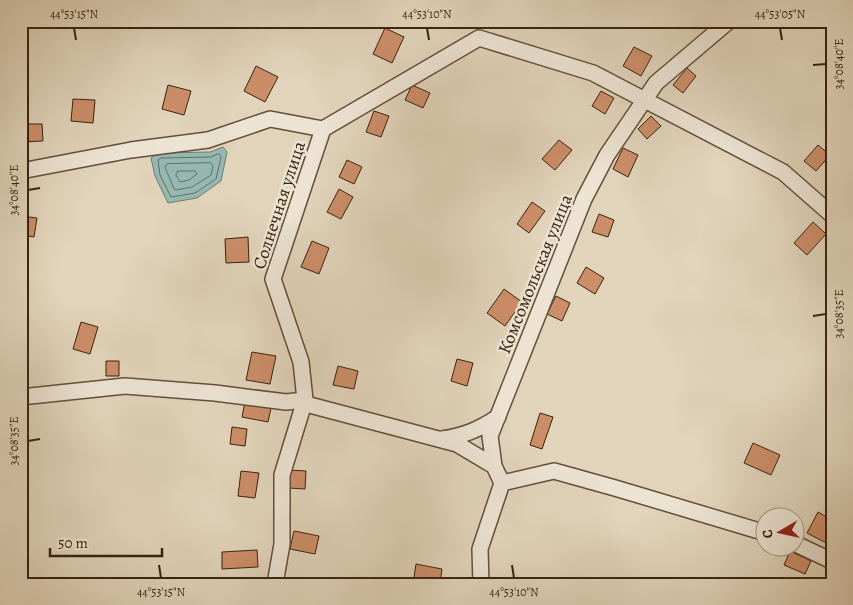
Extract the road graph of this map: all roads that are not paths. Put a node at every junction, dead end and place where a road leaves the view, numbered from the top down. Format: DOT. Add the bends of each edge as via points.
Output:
graph roads {
  1 [pos="729,21"];
  2 [pos="644,100"];
  3 [pos="323,129"];
  4 [pos="21,171"];
  5 [pos="832,215"];
  6 [pos="21,397"];
  7 [pos="305,400"];
  8 [pos="498,416"];
  9 [pos="438,439"];
  10 [pos="494,466"];
  11 [pos="502,483"];
  12 [pos="756,530"];
  13 [pos="806,549"];
  14 [pos="832,561"];
  15 [pos="275,584"];
  16 [pos="481,584"];
  1 -- 2 [label="street, Комсомольская улица" via="656,83"];
  2 -- 3 [label="street" via="593,73 479,38"];
  2 -- 5 [label="street" via="783,172"];
  2 -- 8 [label="street, Комсомольская улица" via="607,155 584,199"];
  3 -- 4 [label="street" via="270,119 208,140 131,150"];
  3 -- 7 [label="street, Солнечная улица" via="273,279 301,362"];
  6 -- 7 [label="street" via="126,386 286,402"];
  7 -- 9 [label="street" via="306,404"];
  7 -- 15 [label="street, Солнечная улица" via="282,475 282,544"];
  8 -- 9 [label="street" via="466,434"];
  8 -- 10 [label="street, Комсомольская улица" via="490,436"];
  9 -- 10 [label="street" via="457,444"];
  10 -- 11 [label="street, Комсомольская улица"];
  11 -- 12 [label="street" via="554,471"];
  11 -- 16 [label="street" via="480,549"];
  13 -- 14 [label="street"];
}
